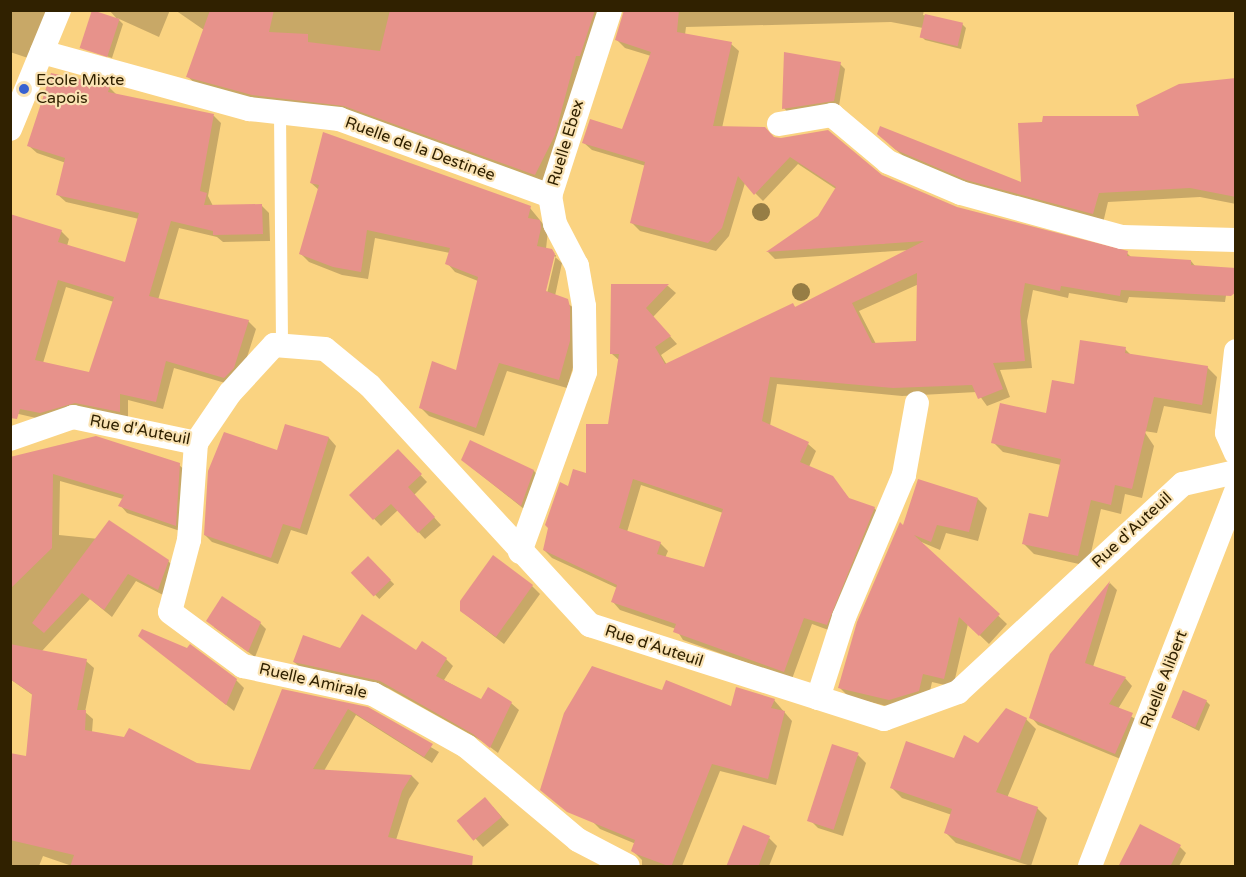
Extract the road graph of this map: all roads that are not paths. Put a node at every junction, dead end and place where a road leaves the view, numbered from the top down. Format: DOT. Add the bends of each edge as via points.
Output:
graph roads {
  1 [pos="59,10"];
  2 [pos="610,10"];
  3 [pos="42,52"];
  4 [pos="280,113"];
  5 [pos="779,124"];
  6 [pos="10,129"];
  7 [pos="550,196"];
  8 [pos="1236,240"];
  9 [pos="282,345"];
  10 [pos="1236,351"];
  11 [pos="917,403"];
  12 [pos="10,439"];
  13 [pos="196,443"];
  14 [pos="1236,453"];
  15 [pos="1236,472"];
  16 [pos="1236,491"];
  17 [pos="520,552"];
  18 [pos="818,698"];
  19 [pos="628,867"];
  20 [pos="1090,867"];
  1 -- 3 [label="street"];
  2 -- 7 [label="street, Ruelle Ebex"];
  3 -- 4 [label="street, Ruelle de la Destinée" via="249,109"];
  3 -- 6 [label="street"];
  4 -- 7 [label="street, Ruelle de la Destinée" via="339,119"];
  4 -- 9 [label="lane"];
  5 -- 8 [label="street" via="832,115 888,162 961,193 1122,237"];
  7 -- 17 [label="street, Ruelle Ebex" via="555,224 577,266 584,306 585,372"];
  9 -- 13 [label="street, Rue d'Auteuil" via="274,345 230,393"];
  9 -- 17 [label="street, Rue d'Auteuil" via="325,349 370,386"];
  10 -- 14 [label="street" via="1227,433"];
  11 -- 18 [label="street" via="904,475 844,617"];
  12 -- 13 [label="street, Rue d'Auteuil" via="73,417"];
  13 -- 19 [label="street, Ruelle Amirale" via="189,540 170,612 243,666 373,694 456,740 578,840"];
  15 -- 18 [label="street, Rue d'Auteuil" via="1183,484 958,692 884,719"];
  16 -- 20 [label="street, Ruelle Alibert"];
  17 -- 18 [label="street, Rue d'Auteuil" via="590,625"];
}
